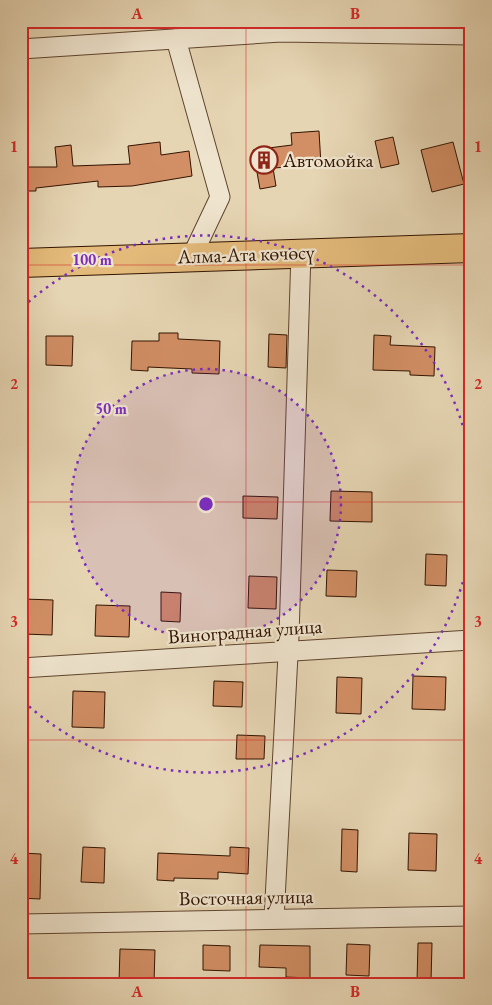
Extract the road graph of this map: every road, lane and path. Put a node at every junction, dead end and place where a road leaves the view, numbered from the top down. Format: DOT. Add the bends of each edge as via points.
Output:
graph roads {
  1 [pos="471,35"];
  2 [pos="176,39"];
  3 [pos="21,49"];
  4 [pos="471,248"];
  5 [pos="301,252"];
  6 [pos="192,256"];
  7 [pos="21,263"];
  8 [pos="471,640"];
  9 [pos="288,651"];
  10 [pos="21,668"];
  11 [pos="471,916"];
  12 [pos="274,919"];
  13 [pos="21,924"];
  1 -- 2 [label="street" via="281,32"];
  2 -- 3 [label="street"];
  2 -- 6 [label="street" via="220,197"];
  4 -- 5 [label="highway, Алма-Ата көчөсү"];
  5 -- 6 [label="highway, Алма-Ата көчөсү"];
  5 -- 9 [label="street"];
  6 -- 7 [label="highway, Алма-Ата көчөсү"];
  8 -- 9 [label="street, Виноградная улица"];
  9 -- 10 [label="street, Виноградная улица"];
  9 -- 12 [label="street"];
  11 -- 12 [label="street, Восточная улица"];
  12 -- 13 [label="street, Восточная улица"];
}
